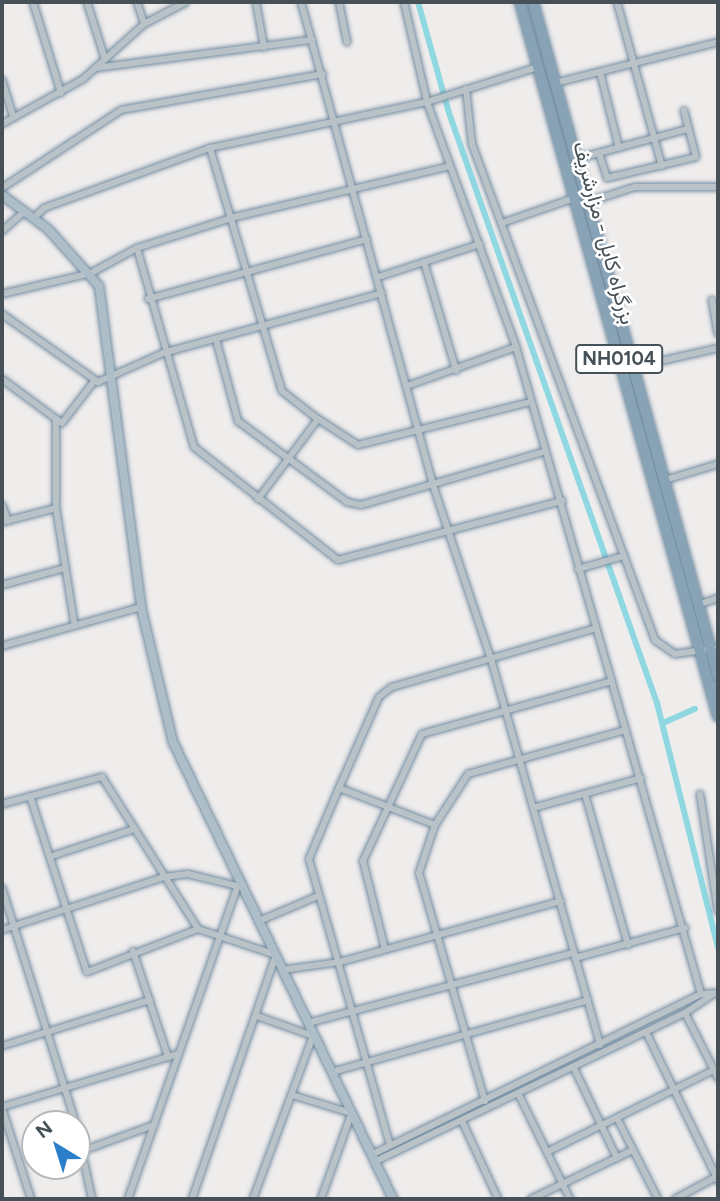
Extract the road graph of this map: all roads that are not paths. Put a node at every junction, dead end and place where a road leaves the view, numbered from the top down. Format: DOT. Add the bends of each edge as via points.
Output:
graph roads {
  1 [pos="33,2"];
  2 [pos="87,2"];
  3 [pos="137,2"];
  4 [pos="186,2"];
  5 [pos="256,2"];
  6 [pos="301,2"];
  7 [pos="339,2"];
  8 [pos="404,2"];
  9 [pos="520,2"];
  10 [pos="533,2"];
  11 [pos="617,2"];
  12 [pos="144,24"];
  13 [pos="312,40"];
  14 [pos="347,42"];
  15 [pos="718,42"];
  16 [pos="264,47"];
  17 [pos="105,59"];
  18 [pos="633,63"];
  19 [pos="538,66"];
  20 [pos="95,68"];
  21 [pos="600,72"];
  22 [pos="323,74"];
  23 [pos="2,80"];
  24 [pos="555,83"];
  25 [pos="466,89"];
  26 [pos="61,93"];
  27 [pos="427,102"];
  28 [pos="684,111"];
  29 [pos="13,116"];
  30 [pos="335,123"];
  31 [pos="2,124"];
  32 [pos="688,129"];
  33 [pos="654,138"];
  34 [pos="210,148"];
  35 [pos="619,148"];
  36 [pos="599,153"];
  37 [pos="576,159"];
  38 [pos="450,166"];
  39 [pos="662,166"];
  40 [pos="718,187"];
  41 [pos="2,188"];
  42 [pos="353,189"];
  43 [pos="2,195"];
  44 [pos="575,202"];
  45 [pos="588,202"];
  46 [pos="24,212"];
  47 [pos="235,217"];
  48 [pos="34,218"];
  49 [pos="502,223"];
  50 [pos="2,231"];
  51 [pos="367,239"];
  52 [pos="480,244"];
  53 [pos="137,248"];
  54 [pos="424,262"];
  55 [pos="91,272"];
  56 [pos="250,274"];
  57 [pos="378,277"];
  58 [pos="382,293"];
  59 [pos="2,294"];
  60 [pos="148,299"];
  61 [pos="712,300"];
  62 [pos="2,314"];
  63 [pos="267,328"];
  64 [pos="718,333"];
  65 [pos="217,343"];
  66 [pos="516,347"];
  67 [pos="718,348"];
  68 [pos="163,353"];
  69 [pos="634,368"];
  70 [pos="456,370"];
  71 [pos="115,377"];
  72 [pos="2,379"];
  73 [pos="94,380"];
  74 [pos="407,386"];
  75 [pos="527,403"];
  76 [pos="56,419"];
  77 [pos="318,419"];
  78 [pos="419,432"];
  79 [pos="543,452"];
  80 [pos="287,459"];
  81 [pos="718,464"];
  82 [pos="665,480"];
  83 [pos="432,482"];
  84 [pos="258,499"];
  85 [pos="562,501"];
  86 [pos="2,505"];
  87 [pos="56,508"];
  88 [pos="5,521"];
  89 [pos="450,527"];
  90 [pos="624,556"];
  91 [pos="65,568"];
  92 [pos="579,569"];
  93 [pos="2,585"];
  94 [pos="718,598"];
  95 [pos="700,604"];
  96 [pos="141,607"];
  97 [pos="74,622"];
  98 [pos="596,628"];
  99 [pos="2,646"];
  100 [pos="699,646"];
  101 [pos="715,649"];
  102 [pos="491,659"];
  103 [pos="718,676"];
  104 [pos="611,681"];
  105 [pos="505,710"];
  106 [pos="718,716"];
  107 [pos="626,730"];
  108 [pos="519,759"];
  109 [pos="641,778"];
  110 [pos="339,788"];
  111 [pos="585,794"];
  112 [pos="700,794"];
  113 [pos="30,796"];
  114 [pos="2,804"];
  115 [pos="387,806"];
  116 [pos="533,808"];
  117 [pos="435,825"];
  118 [pos="134,829"];
  119 [pos="52,856"];
  120 [pos="164,877"];
  121 [pos="238,884"];
  122 [pos="2,888"];
  123 [pos="317,896"];
  124 [pos="561,901"];
  125 [pos="717,902"];
  126 [pos="66,909"];
  127 [pos="718,912"];
  128 [pos="258,921"];
  129 [pos="14,926"];
  130 [pos="685,928"];
  131 [pos="198,929"];
  132 [pos="2,930"];
  133 [pos="438,935"];
  134 [pos="219,940"];
  135 [pos="628,945"];
  136 [pos="385,949"];
  137 [pos="133,951"];
  138 [pos="276,955"];
  139 [pos="574,956"];
  140 [pos="340,962"];
  141 [pos="282,970"];
  142 [pos="452,985"];
  143 [pos="701,994"];
  144 [pos="715,994"];
  145 [pos="150,1000"];
  146 [pos="588,1000"];
  147 [pos="352,1011"];
  148 [pos="685,1013"];
  149 [pos="257,1016"];
  150 [pos="308,1023"];
  151 [pos="49,1031"];
  152 [pos="646,1032"];
  153 [pos="466,1033"];
  154 [pos="313,1036"];
  155 [pos="600,1045"];
  156 [pos="2,1046"];
  157 [pos="178,1054"];
  158 [pos="168,1057"];
  159 [pos="367,1063"];
  160 [pos="574,1068"];
  161 [pos="714,1070"];
  162 [pos="332,1072"];
  163 [pos="718,1079"];
  164 [pos="69,1089"];
  165 [pos="674,1090"];
  166 [pos="292,1095"];
  167 [pos="519,1095"];
  168 [pos="485,1101"];
  169 [pos="2,1107"];
  170 [pos="74,1110"];
  171 [pos="351,1113"];
  172 [pos="617,1118"];
  173 [pos="462,1121"];
  174 [pos="153,1125"];
  175 [pos="603,1126"];
  176 [pos="390,1146"];
  177 [pos="91,1148"];
  178 [pos="633,1150"];
  179 [pos="547,1152"];
  180 [pos="374,1157"];
  181 [pos="617,1158"];
  182 [pos="718,1177"];
  183 [pos="88,1180"];
  184 [pos="563,1184"];
  185 [pos="387,1195"];
  186 [pos="31,1199"];
  187 [pos="92,1199"];
  188 [pos="128,1199"];
  189 [pos="192,1199"];
  190 [pos="254,1199"];
  191 [pos="321,1199"];
  192 [pos="393,1199"];
  193 [pos="498,1199"];
  194 [pos="531,1199"];
  195 [pos="570,1199"];
  196 [pos="658,1199"];
  197 [pos="675,1199"];
  1 -- 26 [label="street"];
  2 -- 17 [label="street"];
  3 -- 12 [label="street"];
  4 -- 12 [label="street"];
  5 -- 16 [label="street"];
  6 -- 13 [label="street"];
  7 -- 14 [label="street"];
  8 -- 27 [label="street"];
  9 -- 19 [label="highway, بزرگراه کابل - مزارشریف / NH0104"];
  10 -- 24 [label="highway, بزرگراه کابل - مزارشریف / NH0104"];
  11 -- 18 [label="street"];
  12 -- 17 [label="street"];
  13 -- 16 [label="street"];
  13 -- 22 [label="street"];
  15 -- 18 [label="street"];
  16 -- 20 [label="street"];
  17 -- 20 [label="street"];
  18 -- 21 [label="street"];
  18 -- 33 [label="street"];
  19 -- 25 [label="street"];
  19 -- 44 [label="highway, بزرگراه کابل - مزارشریف / NH0104"];
  20 -- 26 [label="street"];
  21 -- 24 [label="street"];
  21 -- 35 [label="street"];
  22 -- 30 [label="street"];
  22 -- 41 [label="street" via="121,110"];
  23 -- 29 [label="street"];
  24 -- 37 [label="highway, بزرگراه کابل - مزارشریف / NH0104"];
  25 -- 27 [label="street"];
  25 -- 49 [label="street" via="472,144"];
  26 -- 29 [label="street"];
  27 -- 30 [label="street"];
  27 -- 38 [label="street"];
  28 -- 32 [label="street"];
  29 -- 31 [label="street"];
  30 -- 34 [label="street"];
  30 -- 42 [label="street"];
  32 -- 33 [label="street"];
  32 -- 39 [label="street" via="696,157"];
  33 -- 35 [label="street"];
  33 -- 39 [label="street"];
  34 -- 47 [label="street"];
  34 -- 48 [label="street" via="44,208"];
  35 -- 36 [label="street"];
  36 -- 37 [label="street"];
  36 -- 39 [label="street" via="607,178"];
  37 -- 45 [label="highway, بزرگراه کابل - مزارشریف / NH0104"];
  38 -- 42 [label="street"];
  38 -- 52 [label="street"];
  40 -- 45 [label="street" via="635,187"];
  42 -- 47 [label="street"];
  42 -- 51 [label="street"];
  43 -- 46 [label="main road"];
  44 -- 45 [label="street"];
  44 -- 49 [label="street"];
  44 -- 100 [label="highway, بزرگراه کابل - مزارشریف / NH0104"];
  45 -- 69 [label="highway, بزرگراه کابل - مزارشریف / NH0104"];
  46 -- 48 [label="main road"];
  46 -- 50 [label="street"];
  47 -- 53 [label="street"];
  47 -- 56 [label="street"];
  48 -- 55 [label="main road"];
  49 -- 90 [label="street"];
  51 -- 56 [label="street"];
  51 -- 57 [label="street"];
  52 -- 54 [label="street"];
  52 -- 66 [label="street"];
  53 -- 55 [label="street"];
  53 -- 60 [label="street"];
  54 -- 57 [label="street"];
  54 -- 70 [label="street"];
  55 -- 59 [label="street"];
  55 -- 71 [label="main road" via="104,302"];
  56 -- 60 [label="street"];
  56 -- 63 [label="street"];
  57 -- 58 [label="street"];
  58 -- 63 [label="street"];
  58 -- 74 [label="street"];
  60 -- 68 [label="street"];
  61 -- 64 [label="street"];
  62 -- 73 [label="street"];
  63 -- 65 [label="street"];
  63 -- 77 [label="street" via="282,391"];
  65 -- 68 [label="street"];
  65 -- 80 [label="street" via="238,421"];
  66 -- 70 [label="street"];
  66 -- 75 [label="street"];
  67 -- 69 [label="street"];
  68 -- 71 [label="street"];
  68 -- 84 [label="street" via="194,447"];
  69 -- 82 [label="highway, بزرگراه کابل - مزارشریف / NH0104"];
  70 -- 74 [label="street"];
  71 -- 73 [label="street"];
  71 -- 96 [label="main road"];
  72 -- 76 [label="street"];
  73 -- 76 [label="street" via="62,424"];
  74 -- 78 [label="street"];
  75 -- 78 [label="street"];
  75 -- 79 [label="street"];
  76 -- 87 [label="street"];
  77 -- 78 [label="street" via="358,445"];
  77 -- 80 [label="street"];
  78 -- 83 [label="street"];
  79 -- 83 [label="street"];
  79 -- 85 [label="street"];
  80 -- 83 [label="street" via="361,505"];
  80 -- 84 [label="street"];
  81 -- 82 [label="street"];
  82 -- 95 [label="highway, بزرگراه کابل - مزارشریف / NH0104"];
  83 -- 89 [label="street"];
  84 -- 89 [label="street" via="338,560"];
  85 -- 89 [label="street"];
  85 -- 92 [label="street"];
  86 -- 88 [label="street"];
  87 -- 88 [label="street"];
  87 -- 91 [label="street"];
  89 -- 102 [label="street"];
  90 -- 92 [label="street"];
  90 -- 100 [label="street" via="655,640 675,654"];
  91 -- 93 [label="street"];
  91 -- 97 [label="street"];
  92 -- 98 [label="street"];
  94 -- 95 [label="street"];
  95 -- 101 [label="highway, بزرگراه کابل - مزارشریف / NH0104"];
  96 -- 97 [label="street"];
  96 -- 121 [label="main road" via="173,742"];
  97 -- 99 [label="street"];
  98 -- 102 [label="street"];
  98 -- 104 [label="street"];
  100 -- 101 [label="street"];
  100 -- 106 [label="highway, بزرگراه کابل - مزارشریف / NH0104"];
  101 -- 103 [label="highway, بزرگراه کابل - مزارشریف / NH0104"];
  102 -- 105 [label="street"];
  102 -- 110 [label="street" via="392,687 379,697"];
  104 -- 105 [label="street"];
  104 -- 107 [label="street"];
  105 -- 108 [label="street"];
  105 -- 115 [label="street" via="422,734"];
  107 -- 108 [label="street"];
  107 -- 109 [label="street"];
  108 -- 116 [label="street"];
  108 -- 117 [label="street" via="468,774"];
  109 -- 111 [label="street"];
  109 -- 130 [label="street"];
  110 -- 115 [label="street"];
  110 -- 123 [label="street" via="309,859"];
  111 -- 116 [label="street"];
  111 -- 135 [label="street"];
  112 -- 125 [label="street"];
  113 -- 114 [label="street"];
  113 -- 118 [label="street" via="102,777"];
  113 -- 119 [label="street"];
  115 -- 117 [label="street"];
  115 -- 136 [label="street" via="363,861"];
  116 -- 124 [label="street"];
  117 -- 133 [label="street" via="419,873"];
  118 -- 119 [label="street"];
  118 -- 120 [label="street"];
  119 -- 126 [label="street"];
  120 -- 121 [label="street" via="188,874"];
  120 -- 126 [label="street"];
  120 -- 131 [label="street"];
  121 -- 128 [label="main road"];
  121 -- 134 [label="street"];
  122 -- 129 [label="street"];
  123 -- 128 [label="street"];
  123 -- 140 [label="street"];
  124 -- 133 [label="street"];
  124 -- 139 [label="street"];
  125 -- 127 [label="street"];
  126 -- 129 [label="street"];
  126 -- 137 [label="street" via="87,972"];
  128 -- 138 [label="main road"];
  129 -- 132 [label="street"];
  129 -- 151 [label="street"];
  130 -- 135 [label="street"];
  130 -- 143 [label="street"];
  131 -- 134 [label="street"];
  131 -- 137 [label="street"];
  133 -- 136 [label="street"];
  133 -- 142 [label="street"];
  134 -- 138 [label="street"];
  134 -- 157 [label="street"];
  135 -- 139 [label="street"];
  136 -- 140 [label="street"];
  137 -- 145 [label="street"];
  138 -- 141 [label="main road"];
  138 -- 149 [label="street"];
  139 -- 142 [label="street"];
  139 -- 146 [label="street"];
  140 -- 141 [label="street"];
  140 -- 147 [label="street"];
  141 -- 150 [label="main road"];
  142 -- 147 [label="street"];
  142 -- 153 [label="street"];
  143 -- 144 [label="street"];
  143 -- 155 [label="street"];
  144 -- 148 [label="street"];
  145 -- 151 [label="street"];
  145 -- 158 [label="street"];
  146 -- 153 [label="street"];
  146 -- 155 [label="street"];
  147 -- 150 [label="street"];
  147 -- 159 [label="street"];
  148 -- 152 [label="street"];
  148 -- 161 [label="street"];
  149 -- 154 [label="street"];
  149 -- 189 [label="street"];
  150 -- 154 [label="main road"];
  151 -- 156 [label="street"];
  151 -- 164 [label="street"];
  152 -- 160 [label="street"];
  152 -- 165 [label="street"];
  153 -- 159 [label="street"];
  153 -- 168 [label="street"];
  154 -- 162 [label="main road"];
  154 -- 166 [label="street"];
  155 -- 168 [label="street"];
  157 -- 158 [label="street"];
  157 -- 174 [label="street"];
  158 -- 164 [label="street"];
  159 -- 162 [label="street"];
  159 -- 176 [label="street"];
  160 -- 167 [label="street"];
  160 -- 175 [label="street"];
  161 -- 163 [label="street"];
  161 -- 165 [label="street"];
  162 -- 171 [label="main road"];
  164 -- 169 [label="street"];
  164 -- 170 [label="street"];
  165 -- 172 [label="street"];
  165 -- 182 [label="street"];
  166 -- 171 [label="street"];
  166 -- 190 [label="street"];
  167 -- 173 [label="street"];
  167 -- 179 [label="street"];
  168 -- 176 [label="street"];
  169 -- 186 [label="street"];
  171 -- 180 [label="main road"];
  171 -- 191 [label="street"];
  172 -- 175 [label="street"];
  172 -- 178 [label="street"];
  173 -- 180 [label="street"];
  173 -- 193 [label="street"];
  174 -- 177 [label="street"];
  174 -- 188 [label="street"];
  175 -- 179 [label="street"];
  175 -- 181 [label="street"];
  176 -- 180 [label="street"];
  178 -- 181 [label="street"];
  178 -- 196 [label="street"];
  179 -- 184 [label="street"];
  180 -- 185 [label="main road"];
  181 -- 184 [label="street"];
  182 -- 197 [label="street"];
  183 -- 187 [label="street"];
  184 -- 194 [label="street"];
  184 -- 195 [label="street"];
  185 -- 192 [label="main road"];
}
